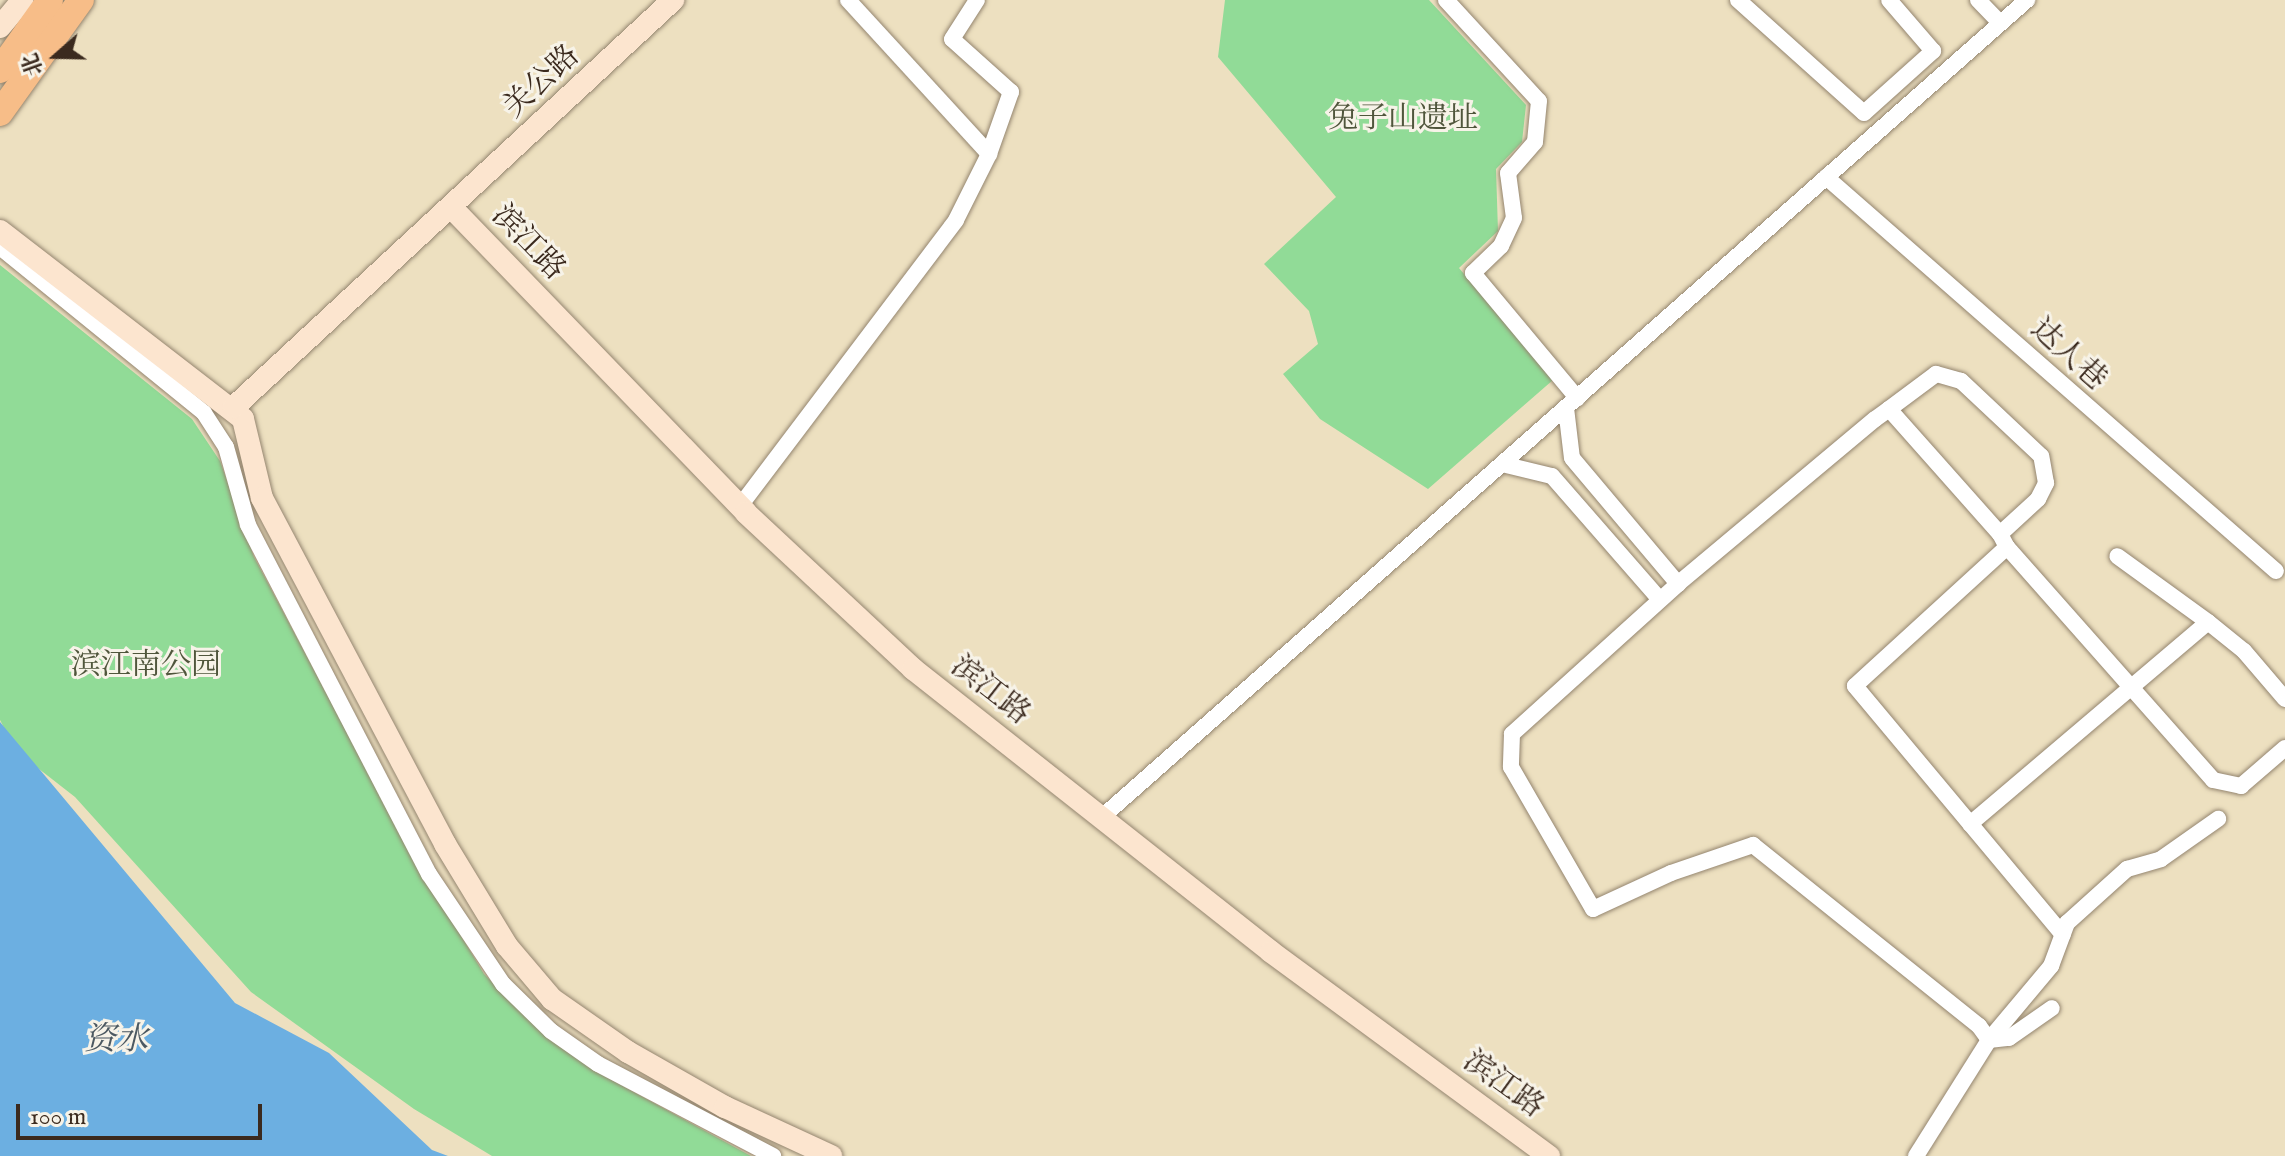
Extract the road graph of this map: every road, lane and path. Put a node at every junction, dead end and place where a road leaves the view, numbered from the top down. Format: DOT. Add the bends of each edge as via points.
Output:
graph roads {
  1 [pos="23,0"];
  2 [pos="50,0"];
  3 [pos="81,0"];
  4 [pos="673,0"];
  5 [pos="848,0"];
  6 [pos="977,0"];
  7 [pos="1446,0"];
  8 [pos="1738,0"];
  9 [pos="1889,0"];
  10 [pos="1978,0"];
  11 [pos="2027,0"];
  12 [pos="2000,23"];
  13 [pos="0,27"];
  14 [pos="0,70"];
  15 [pos="0,113"];
  16 [pos="989,154"];
  17 [pos="1826,177"];
  18 [pos="451,207"];
  19 [pos="0,231"];
  20 [pos="0,247"];
  21 [pos="1571,403"];
  22 [pos="234,407"];
  23 [pos="1889,409"];
  24 [pos="1502,464"];
  25 [pos="740,506"];
  26 [pos="2004,540"];
  27 [pos="2117,556"];
  28 [pos="2276,571"];
  29 [pos="1678,584"];
  30 [pos="1660,600"];
  31 [pos="2208,622"];
  32 [pos="2132,686"];
  33 [pos="2285,699"];
  34 [pos="2285,748"];
  35 [pos="1101,818"];
  36 [pos="2218,819"];
  37 [pos="1970,824"];
  38 [pos="2063,935"];
  39 [pos="2052,1008"];
  40 [pos="1989,1040"];
  41 [pos="773,1156"];
  42 [pos="831,1156"];
  43 [pos="1549,1156"];
  44 [pos="1916,1156"];
  1 -- 13 [label="main road"];
  2 -- 14 [label="main road"];
  3 -- 15 [label="main road"];
  4 -- 18 [label="main road, 关公路"];
  5 -- 16 [label="street"];
  6 -- 16 [label="street" via="952,39 1011,92"];
  7 -- 21 [label="street" via="1539,101 1535,142 1508,173 1514,218 1501,246 1473,273"];
  8 -- 9 [label="street" via="1864,113 1933,51"];
  10 -- 12 [label="street"];
  11 -- 12 [label="street"];
  12 -- 17 [label="street"];
  16 -- 25 [label="street" via="956,220"];
  17 -- 21 [label="street"];
  17 -- 28 [label="street, 达人巷"];
  18 -- 22 [label="main road, 关公路"];
  18 -- 25 [label="main road, 滨江路"];
  19 -- 22 [label="main road"];
  20 -- 41 [label="street" via="204,413 226,447 248,525 429,874 503,984 551,1031 598,1064"];
  21 -- 24 [label="street"];
  21 -- 29 [label="street" via="1572,458"];
  22 -- 42 [label="main road" via="243,419 262,498 445,844 507,946 552,999 628,1052 725,1107"];
  23 -- 26 [label="street"];
  23 -- 26 [label="street" via="1936,374 1961,381 2041,456 2046,483"];
  23 -- 29 [label="street"];
  24 -- 30 [label="street" via="1552,476"];
  24 -- 35 [label="street"];
  25 -- 35 [label="main road, 滨江路" via="913,669"];
  26 -- 32 [label="street"];
  26 -- 37 [label="street" via="1855,686"];
  27 -- 31 [label="street"];
  29 -- 30 [label="street"];
  30 -- 40 [label="street" via="1512,734 1511,767 1593,909 1671,873 1753,845 1979,1026"];
  31 -- 32 [label="street"];
  31 -- 33 [label="street" via="2244,651"];
  32 -- 34 [label="street" via="2213,780 2241,786"];
  32 -- 37 [label="street"];
  35 -- 43 [label="main road, 滨江路" via="1271,952"];
  36 -- 38 [label="street" via="2161,859 2127,869 2067,923"];
  37 -- 38 [label="street"];
  38 -- 40 [label="street" via="2051,966"];
  39 -- 40 [label="street" via="2009,1038"];
  40 -- 44 [label="street"];
}
